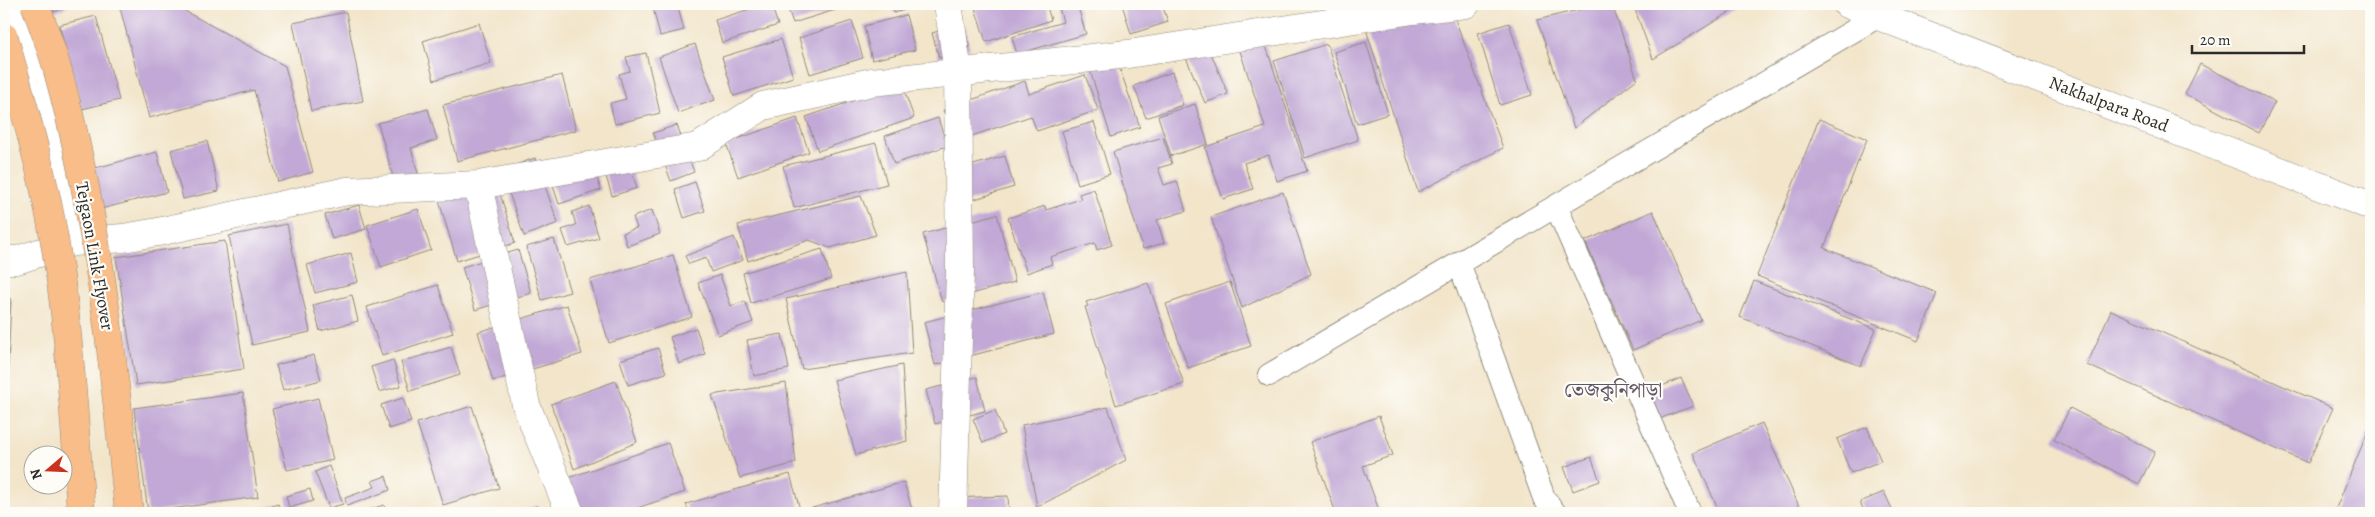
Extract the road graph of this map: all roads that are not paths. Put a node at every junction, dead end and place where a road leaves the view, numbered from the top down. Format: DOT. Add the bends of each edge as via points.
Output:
graph roads {
  1 [pos="10,4"];
  2 [pos="35,4"];
  3 [pos="948,4"];
  4 [pos="1466,4"];
  5 [pos="1847,4"];
  6 [pos="1877,17"];
  7 [pos="4,37"];
  8 [pos="958,72"];
  9 [pos="478,185"];
  10 [pos="1556,206"];
  11 [pos="2371,206"];
  12 [pos="73,242"];
  13 [pos="4,260"];
  14 [pos="1459,263"];
  15 [pos="1269,375"];
  16 [pos="81,513"];
  17 [pos="129,513"];
  18 [pos="570,513"];
  19 [pos="953,513"];
  20 [pos="1554,513"];
  21 [pos="1690,513"];
  1 -- 12 [label="street" via="70,216"];
  2 -- 17 [label="main road, Tejgaon Link Flyover, bridge" via="58,72 87,198 114,362"];
  3 -- 8 [label="street"];
  4 -- 8 [label="street" via="1128,54"];
  5 -- 6 [label="street, Nakhalpara Road"];
  6 -- 10 [label="lane"];
  6 -- 11 [label="street, Nakhalpara Road"];
  7 -- 16 [label="main road, bridge" via="42,180 60,279"];
  8 -- 9 [label="street" via="872,82 763,106 698,147"];
  8 -- 19 [label="street" via="960,270"];
  9 -- 12 [label="street" via="347,191 158,232"];
  9 -- 18 [label="street" via="526,405"];
  10 -- 14 [label="lane"];
  10 -- 21 [label="lane"];
  12 -- 13 [label="street" via="17,260"];
  14 -- 15 [label="lane"];
  14 -- 20 [label="lane" via="1544,498"];
}
